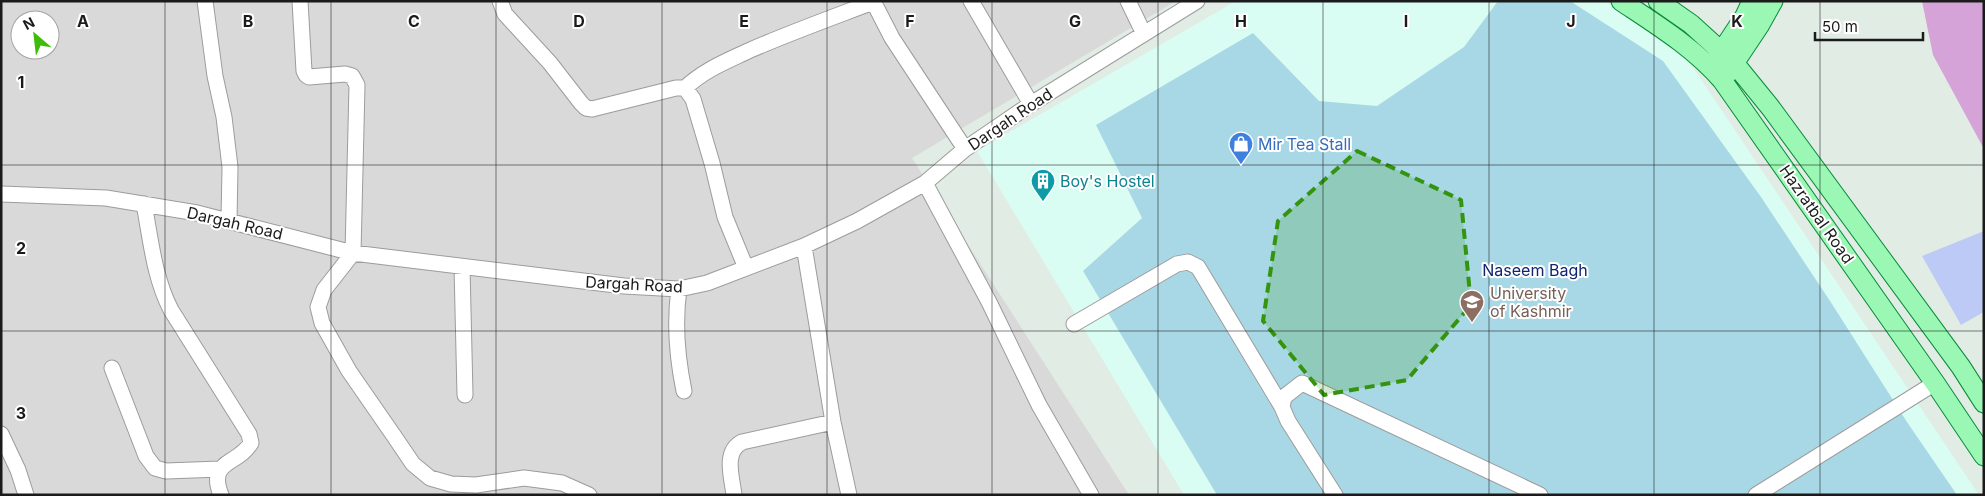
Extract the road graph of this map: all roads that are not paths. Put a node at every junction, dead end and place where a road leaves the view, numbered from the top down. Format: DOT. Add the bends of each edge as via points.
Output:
graph roads {
  1 [pos="205,1"];
  2 [pos="300,1"];
  3 [pos="500,1"];
  4 [pos="971,1"];
  5 [pos="1128,1"];
  6 [pos="1197,1"];
  7 [pos="1621,1"];
  8 [pos="1658,1"];
  9 [pos="1752,1"];
  10 [pos="1773,1"];
  11 [pos="873,2"];
  12 [pos="1144,34"];
  13 [pos="1722,51"];
  14 [pos="1735,64"];
  15 [pos="1716,74"];
  16 [pos="685,88"];
  17 [pos="1032,104"];
  18 [pos="965,149"];
  19 [pos="925,183"];
  20 [pos="1,194"];
  21 [pos="144,204"];
  22 [pos="229,220"];
  23 [pos="804,246"];
  24 [pos="353,253"];
  25 [pos="462,267"];
  26 [pos="746,268"];
  27 [pos="679,289"];
  28 [pos="1074,324"];
  29 [pos="1962,367"];
  30 [pos="112,368"];
  31 [pos="1935,383"];
  32 [pos="684,391"];
  33 [pos="465,395"];
  34 [pos="1984,403"];
  35 [pos="1282,407"];
  36 [pos="833,422"];
  37 [pos="1,434"];
  38 [pos="1984,456"];
  39 [pos="220,469"];
  40 [pos="477,490"];
  41 [pos="26,495"];
  42 [pos="221,495"];
  43 [pos="589,495"];
  44 [pos="734,495"];
  45 [pos="849,495"];
  46 [pos="1091,495"];
  47 [pos="1335,495"];
  48 [pos="1540,495"];
  49 [pos="1756,495"];
  1 -- 22 [label="street" via="230,167"];
  2 -- 24 [label="street" via="306,75 344,74 352,76 357,85"];
  3 -- 16 [label="street" via="505,14 586,108 600,109"];
  4 -- 17 [label="street"];
  5 -- 12 [label="street"];
  6 -- 12 [label="street, Dargah Road"];
  7 -- 15 [label="main road, Hazratbal Road" via="1680,40"];
  8 -- 13 [label="main road, Hazratbal Road"];
  9 -- 13 [label="main road"];
  10 -- 14 [label="main road"];
  11 -- 16 [label="street" via="726,61 697,77"];
  11 -- 18 [label="street" via="892,38"];
  12 -- 17 [label="street, Dargah Road"];
  13 -- 14 [label="main road, Hazratbal Road"];
  13 -- 15 [label="main road"];
  14 -- 15 [label="main road"];
  14 -- 29 [label="main road, Hazratbal Road"];
  15 -- 31 [label="main road, Hazratbal Road"];
  16 -- 26 [label="street" via="693,99 726,217"];
  17 -- 18 [label="street, Dargah Road"];
  18 -- 19 [label="street, Dargah Road"];
  19 -- 23 [label="street, Dargah Road"];
  19 -- 46 [label="street" via="1040,405"];
  20 -- 21 [label="street, Dargah Road" via="106,198"];
  21 -- 22 [label="street, Dargah Road"];
  21 -- 39 [label="street" via="161,291 249,434 251,443 247,450 224,463"];
  22 -- 24 [label="street, Dargah Road"];
  23 -- 26 [label="street, Dargah Road"];
  23 -- 36 [label="street"];
  24 -- 25 [label="street, Dargah Road"];
  24 -- 40 [label="street" via="324,290 318,307 322,323 350,371 413,464 430,478"];
  25 -- 27 [label="street, Dargah Road" via="624,286"];
  25 -- 33 [label="street"];
  26 -- 27 [label="street, Dargah Road" via="707,283"];
  27 -- 32 [label="street" via="676,326 678,363"];
  28 -- 35 [label="street" via="1177,264 1188,262 1198,267"];
  29 -- 31 [label="main road"];
  29 -- 34 [label="main road, Hazratbal Road"];
  30 -- 39 [label="street" via="146,456 155,468 166,471"];
  31 -- 38 [label="main road, Hazratbal Road"];
  31 -- 49 [label="street"];
  35 -- 47 [label="street" via="1288,422"];
  35 -- 48 [label="street" via="1284,397 1302,383"];
  36 -- 44 [label="street" via="735,446 730,453"];
  36 -- 45 [label="street"];
  37 -- 41 [label="street"];
  39 -- 42 [label="street" via="218,488"];
  40 -- 43 [label="street" via="524,478 562,483"];
}
